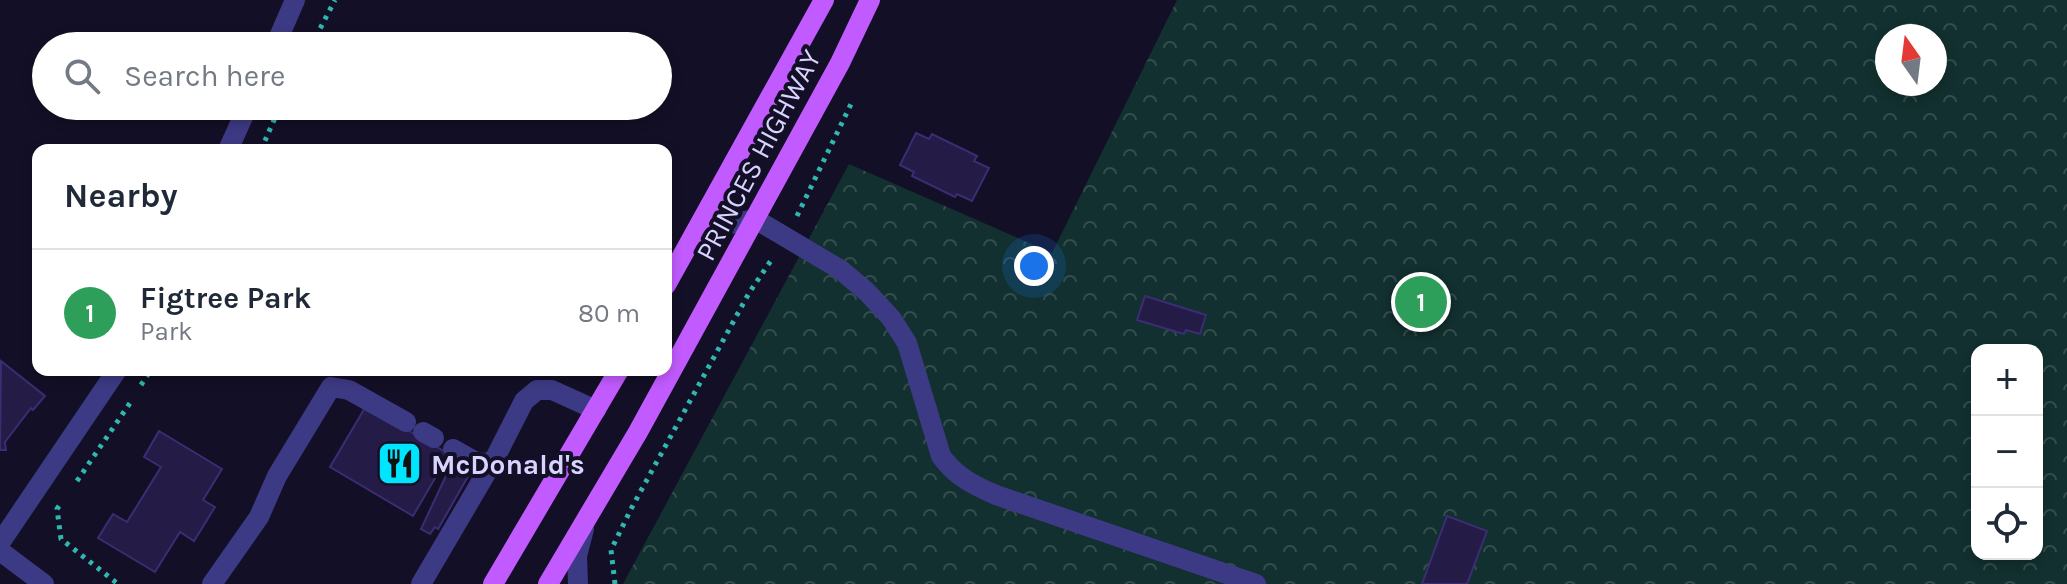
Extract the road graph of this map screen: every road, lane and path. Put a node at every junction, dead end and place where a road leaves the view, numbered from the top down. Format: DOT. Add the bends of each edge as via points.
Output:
graph roads {
  1 [pos="295,0"];
  2 [pos="335,0"];
  3 [pos="824,0"];
  4 [pos="870,0"];
  5 [pos="281,32"];
  6 [pos="318,32"];
  7 [pos="853,99"];
  8 [pos="242,120"];
  9 [pos="274,120"];
  10 [pos="231,144"];
  11 [pos="264,144"];
  12 [pos="755,219"];
  13 [pos="696,231"];
  14 [pos="786,236"];
  15 [pos="672,274"];
  16 [pos="672,370"];
  17 [pos="113,376"];
  18 [pos="147,376"];
  19 [pos="616,376"];
  20 [pos="669,376"];
  21 [pos="596,410"];
  22 [pos="421,431"];
  23 [pos="453,449"];
  24 [pos="495,458"];
  25 [pos="74,485"];
  26 [pos="66,497"];
  27 [pos="586,522"];
  28 [pos="0,543"];
  29 [pos="0,551"];
  30 [pos="44,584"];
  31 [pos="118,584"];
  32 [pos="212,584"];
  33 [pos="421,584"];
  34 [pos="493,584"];
  35 [pos="548,584"];
  36 [pos="578,584"];
  37 [pos="615,584"];
  38 [pos="1256,584"];
  1 -- 5 [label="street"];
  2 -- 6 [label="path"];
  3 -- 13 [label="main road, PRINCES HIGHWAY"];
  4 -- 12 [label="main road, PRINCES HIGHWAY"];
  7 -- 14 [label="path"];
  8 -- 10 [label="street"];
  9 -- 11 [label="path"];
  12 -- 13 [label="street"];
  12 -- 14 [label="street"];
  12 -- 16 [label="main road, PRINCES HIGHWAY"];
  13 -- 15 [label="main road, PRINCES HIGHWAY"];
  14 -- 37 [label="path" via="749,293 631,509 611,550"];
  14 -- 38 [label="street" via="841,270 891,318 907,343 936,442 950,469 996,495"];
  17 -- 28 [label="street"];
  18 -- 25 [label="path"];
  19 -- 21 [label="main road"];
  20 -- 27 [label="main road, PRINCES HIGHWAY"];
  21 -- 24 [label="street" via="552,390 537,390 524,401"];
  21 -- 34 [label="main road"];
  22 -- 32 [label="street" via="349,390 331,387 277,476 259,517"];
  23 -- 24 [label="street" via="476,462"];
  24 -- 33 [label="street"];
  26 -- 31 [label="path" via="57,509 61,539"];
  27 -- 35 [label="main road, PRINCES HIGHWAY"];
  27 -- 36 [label="street" via="577,556"];
  29 -- 30 [label="street"];
}
